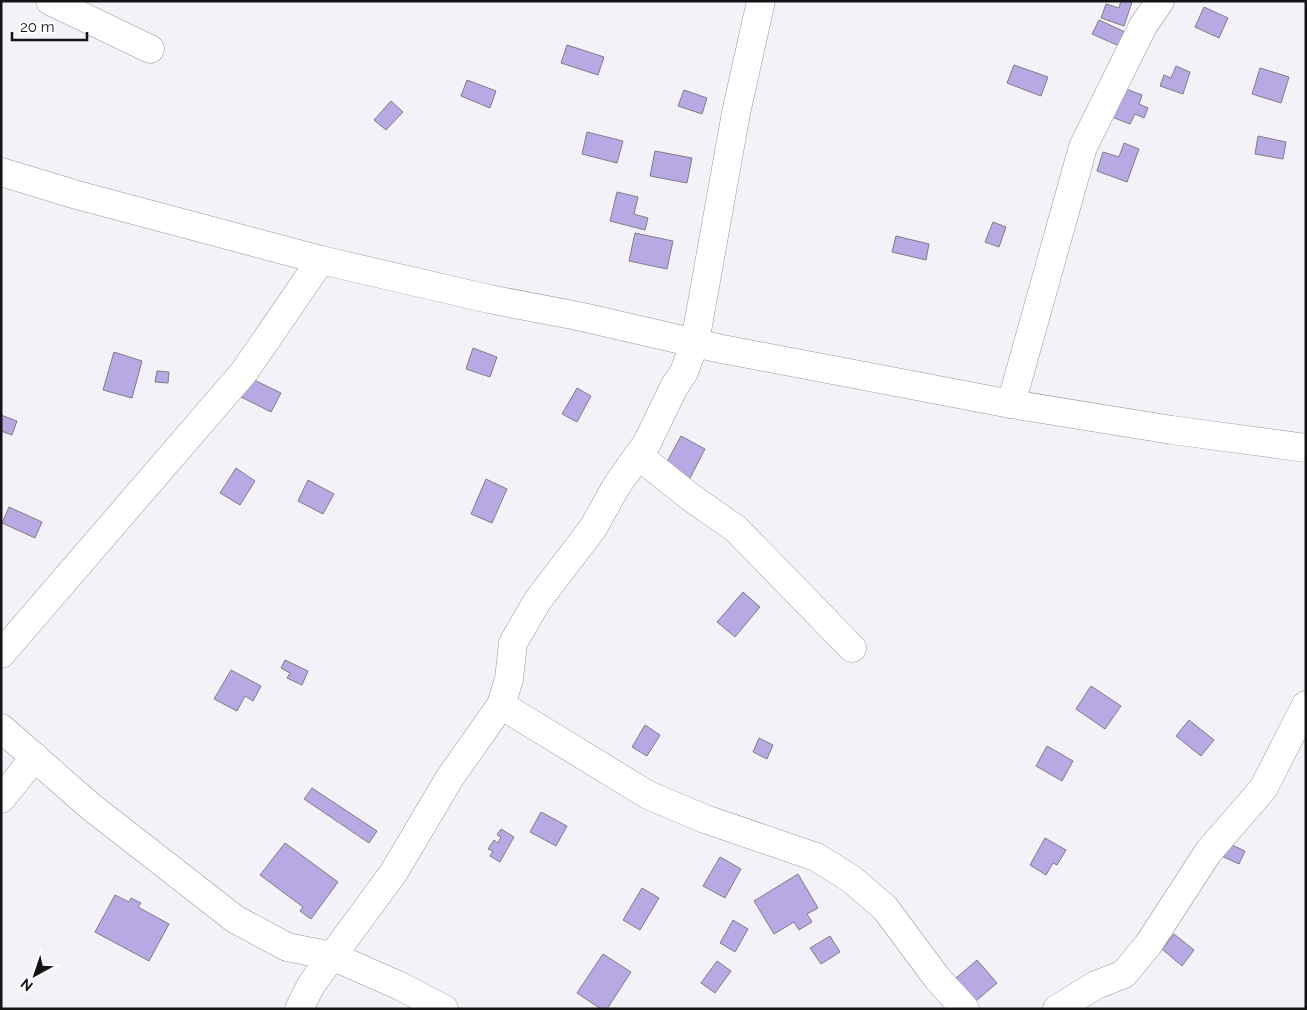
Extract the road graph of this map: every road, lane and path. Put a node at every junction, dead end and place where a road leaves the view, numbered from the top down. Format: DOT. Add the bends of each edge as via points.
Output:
graph roads {
  1 [pos="50,1"];
  2 [pos="761,1"];
  3 [pos="1160,1"];
  4 [pos="150,49"];
  5 [pos="1,172"];
  6 [pos="321,260"];
  7 [pos="695,342"];
  8 [pos="1011,404"];
  9 [pos="1306,448"];
  10 [pos="639,456"];
  11 [pos="852,648"];
  12 [pos="1,654"];
  13 [pos="1306,704"];
  14 [pos="501,705"];
  15 [pos="1,728"];
  16 [pos="36,757"];
  17 [pos="1,799"];
  18 [pos="332,956"];
  19 [pos="299,1009"];
  20 [pos="444,1009"];
  21 [pos="965,1009"];
  22 [pos="1057,1009"];
  1 -- 4 [label="street"];
  2 -- 7 [label="street" via="736,112"];
  3 -- 8 [label="street" via="1083,147"];
  5 -- 6 [label="street"];
  6 -- 7 [label="street"];
  6 -- 12 [label="street" via="244,372"];
  7 -- 8 [label="street"];
  7 -- 10 [label="street" via="656,429"];
  8 -- 9 [label="street"];
  10 -- 11 [label="street" via="736,529"];
  10 -- 14 [label="street" via="617,485 593,528 538,600 513,643"];
  13 -- 22 [label="street" via="1262,788 1209,851 1148,945 1124,974 1096,985"];
  14 -- 18 [label="street" via="449,779 394,872"];
  14 -- 21 [label="street" via="648,795 705,819 816,857 850,878 885,908 937,978"];
  15 -- 16 [label="street"];
  16 -- 17 [label="street"];
  16 -- 18 [label="street" via="90,806 235,919 287,947"];
  18 -- 19 [label="street"];
  18 -- 20 [label="street"];
}
